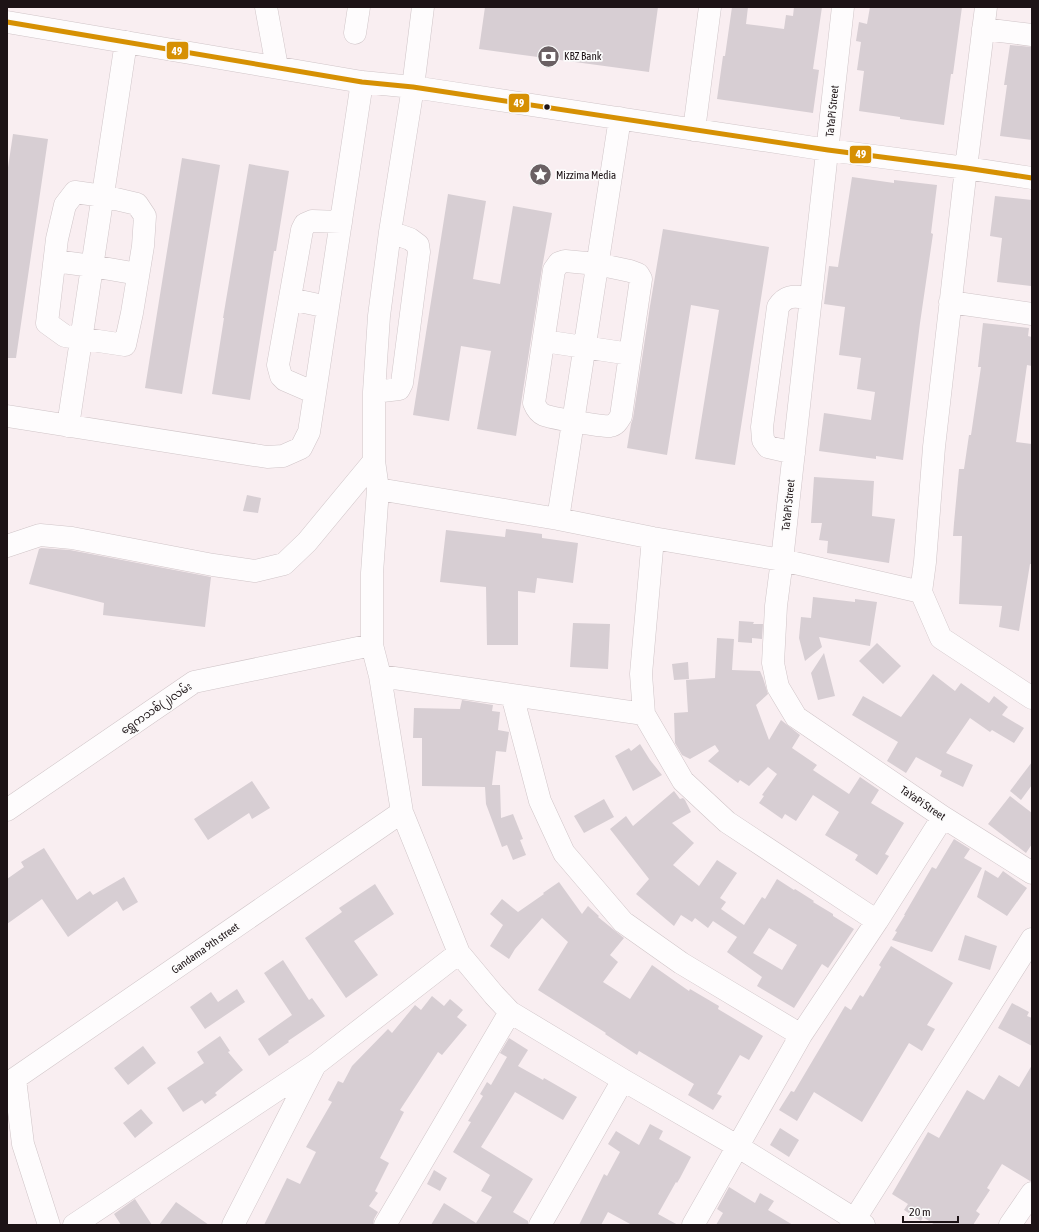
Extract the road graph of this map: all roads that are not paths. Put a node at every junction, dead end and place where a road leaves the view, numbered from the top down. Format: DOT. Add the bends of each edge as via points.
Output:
graph roads {
  1 [pos="359,7"];
  2 [pos="423,7"];
  3 [pos="710,7"];
  4 [pos="844,7"];
  5 [pos="986,7"];
  6 [pos="262,8"];
  7 [pos="19,18"];
  8 [pos="983,29"];
  9 [pos="355,32"];
  10 [pos="1032,35"];
  11 [pos="126,42"];
  12 [pos="277,67"];
  13 [pos="362,82"];
  14 [pos="413,87"];
  15 [pos="620,118"];
  16 [pos="694,130"];
  17 [pos="828,150"];
  18 [pos="966,168"];
  19 [pos="1032,178"];
  20 [pos="103,196"];
  21 [pos="341,222"];
  22 [pos="390,232"];
  23 [pos="55,261"];
  24 [pos="597,264"];
  25 [pos="92,266"];
  26 [pos="138,274"];
  27 [pos="811,298"];
  28 [pos="290,299"];
  29 [pos="950,302"];
  30 [pos="328,307"];
  31 [pos="1032,314"];
  32 [pos="379,316"];
  33 [pos="410,319"];
  34 [pos="81,338"];
  35 [pos="544,341"];
  36 [pos="584,347"];
  37 [pos="630,354"];
  38 [pos="770,371"];
  39 [pos="803,374"];
  40 [pos="374,392"];
  41 [pos="315,393"];
  42 [pos="7,416"];
  43 [pos="573,422"];
  44 [pos="68,426"];
  45 [pos="794,453"];
  46 [pos="374,461"];
  47 [pos="378,489"];
  48 [pos="558,519"];
  49 [pos="653,538"];
  50 [pos="7,546"];
  51 [pos="782,560"];
  52 [pos="921,592"];
  53 [pos="372,645"];
  54 [pos="380,676"];
  55 [pos="512,695"];
  56 [pos="1032,698"];
  57 [pos="644,714"];
  58 [pos="7,810"];
  59 [pos="402,812"];
  60 [pos="943,817"];
  61 [pos="1032,873"];
  62 [pos="877,921"];
  63 [pos="1032,939"];
  64 [pos="460,953"];
  65 [pos="510,1012"];
  66 [pos="801,1036"];
  67 [pos="316,1064"];
  68 [pos="623,1080"];
  69 [pos="11,1082"];
  70 [pos="737,1146"];
  71 [pos="1032,1193"];
  72 [pos="857,1223"];
  73 [pos="49,1225"];
  74 [pos="74,1225"];
  75 [pos="233,1225"];
  76 [pos="385,1225"];
  77 [pos="540,1225"];
  78 [pos="694,1225"];
  79 [pos="1010,1225"];
  1 -- 9 [label="street"];
  2 -- 14 [label="street"];
  3 -- 16 [label="street"];
  4 -- 17 [label="street, TaYaPi Street"];
  5 -- 8 [label="street"];
  6 -- 12 [label="street"];
  7 -- 11 [label="street"];
  8 -- 10 [label="street"];
  8 -- 18 [label="street"];
  11 -- 12 [label="street"];
  11 -- 20 [label="street"];
  12 -- 13 [label="street"];
  13 -- 14 [label="street"];
  13 -- 21 [label="street"];
  14 -- 15 [label="street"];
  14 -- 22 [label="street"];
  15 -- 16 [label="street"];
  15 -- 24 [label="street"];
  16 -- 17 [label="street"];
  17 -- 18 [label="street"];
  17 -- 27 [label="street, TaYaPi Street"];
  18 -- 19 [label="street"];
  18 -- 29 [label="street"];
  20 -- 23 [label="street" via="75,192 65,205"];
  20 -- 25 [label="street"];
  20 -- 26 [label="street" via="137,204 145,216"];
  21 -- 28 [label="street" via="312,221 305,224"];
  21 -- 30 [label="street"];
  22 -- 32 [label="street"];
  22 -- 33 [label="street" via="410,239 418,245"];
  23 -- 25 [label="street"];
  23 -- 34 [label="street" via="47,323 65,336"];
  24 -- 35 [label="street" via="565,261 559,263 554,270"];
  24 -- 36 [label="street"];
  24 -- 37 [label="street" via="630,271 638,274 641,279"];
  25 -- 26 [label="street"];
  25 -- 34 [label="street"];
  26 -- 34 [label="street" via="125,345"];
  27 -- 38 [label="street" via="791,296 783,300 778,307"];
  27 -- 39 [label="street, TaYaPi Street"];
  28 -- 30 [label="street"];
  28 -- 41 [label="street" via="278,365 285,380"];
  29 -- 31 [label="street"];
  29 -- 52 [label="street"];
  30 -- 41 [label="street"];
  32 -- 33 [label="street"];
  32 -- 40 [label="street"];
  33 -- 40 [label="street" via="402,383 398,389"];
  34 -- 44 [label="street"];
  35 -- 36 [label="street"];
  35 -- 43 [label="street" via="534,403 543,415"];
  36 -- 37 [label="street"];
  36 -- 43 [label="street"];
  37 -- 43 [label="street" via="621,416 617,423 609,426"];
  38 -- 39 [label="street"];
  38 -- 45 [label="street" via="762,427 763,440 768,447"];
  39 -- 45 [label="street, TaYaPi Street"];
  40 -- 46 [label="street"];
  41 -- 44 [label="street" via="309,432 301,448 283,456 267,457"];
  42 -- 44 [label="street"];
  43 -- 48 [label="street"];
  45 -- 51 [label="street, TaYaPi Street"];
  46 -- 47 [label="street"];
  46 -- 50 [label="street" via="307,542 284,564 262,570 213,565 72,538 40,535"];
  47 -- 48 [label="street"];
  47 -- 53 [label="street" via="372,573"];
  48 -- 49 [label="street"];
  49 -- 51 [label="street"];
  49 -- 57 [label="street" via="641,674"];
  51 -- 52 [label="street"];
  51 -- 60 [label="street, TaYaPi Street" via="773,663 778,687 796,717"];
  52 -- 56 [label="street" via="941,638"];
  53 -- 54 [label="street"];
  53 -- 58 [label="street, ရွှေကသစ်(၂)လမ်း" via="194,682"];
  54 -- 55 [label="street"];
  54 -- 59 [label="street"];
  55 -- 57 [label="street"];
  55 -- 66 [label="street" via="540,801 569,859 623,922 681,963"];
  57 -- 62 [label="street" via="683,781 727,822"];
  59 -- 64 [label="street"];
  59 -- 69 [label="street, Gandama 9th street"];
  60 -- 61 [label="street, TaYaPi Street"];
  60 -- 62 [label="street"];
  62 -- 66 [label="street"];
  63 -- 72 [label="street"];
  64 -- 65 [label="street"];
  64 -- 67 [label="street"];
  65 -- 68 [label="street"];
  65 -- 76 [label="street"];
  66 -- 70 [label="street"];
  67 -- 74 [label="street"];
  67 -- 75 [label="street"];
  68 -- 70 [label="street"];
  68 -- 77 [label="street"];
  69 -- 73 [label="street" via="24,1144"];
  70 -- 72 [label="street"];
  70 -- 78 [label="street"];
  71 -- 79 [label="street"];
}
